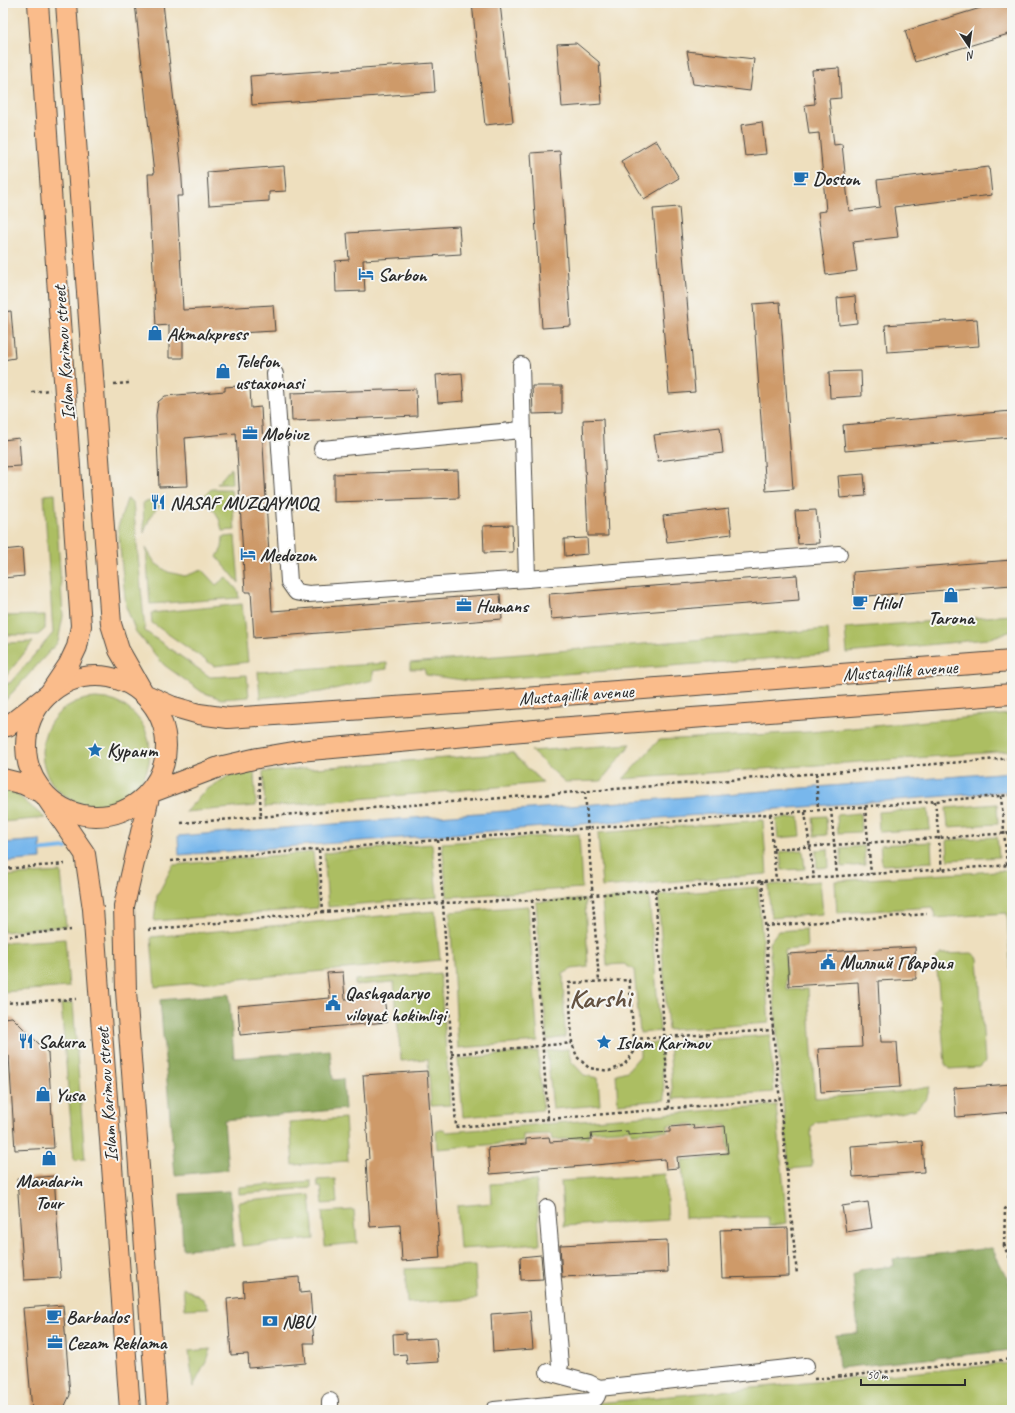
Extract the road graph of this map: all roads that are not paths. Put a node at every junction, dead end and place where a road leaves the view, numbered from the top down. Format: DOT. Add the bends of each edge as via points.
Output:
graph roads {
  1 [pos="38,3"];
  2 [pos="66,3"];
  3 [pos="521,365"];
  4 [pos="275,374"];
  5 [pos="522,430"];
  6 [pos="322,449"];
  7 [pos="839,554"];
  8 [pos="527,579"];
  9 [pos="1012,661"];
  10 [pos="49,694"];
  11 [pos="144,694"];
  12 [pos="1012,694"];
  13 [pos="3,727"];
  14 [pos="3,778"];
  15 [pos="150,793"];
  16 [pos="44,794"];
  17 [pos="547,1208"];
  18 [pos="806,1366"];
  19 [pos="599,1388"];
  20 [pos="130,1410"];
  21 [pos="157,1410"];
  22 [pos="494,1410"];
  1 -- 10 [label="main road, Islam Karimov street" via="82,626 77,647"];
  2 -- 11 [label="main road, Islam Karimov street" via="111,624 119,650"];
  3 -- 5 [label="lane"];
  4 -- 8 [label="lane" via="289,582 296,592 308,594"];
  5 -- 6 [label="lane"];
  5 -- 8 [label="lane"];
  7 -- 8 [label="lane"];
  9 -- 11 [label="main road, Mustaqillik avenue" via="228,718 198,714"];
  10 -- 11 [label="main road" via="66,683 86,677 107,677 127,683"];
  10 -- 13 [label="main road" via="8,726"];
  10 -- 16 [label="main road" via="35,712 27,732 26,754 32,775"];
  11 -- 15 [label="main road" via="158,712 166,732 167,753 161,774"];
  12 -- 15 [label="main road, Mustaqillik avenue" via="557,728 299,751 219,767"];
  14 -- 16 [label="main road"];
  15 -- 16 [label="main road" via="131,808 109,816 85,816 63,808"];
  15 -- 21 [label="main road, Islam Karimov street" via="124,906 126,991"];
  16 -- 20 [label="main road, Islam Karimov street" via="85,854 93,909"];
  17 -- 19 [label="lane" via="554,1369"];
  18 -- 19 [label="lane"];
  19 -- 22 [label="lane" via="598,1394 591,1401"];
}
